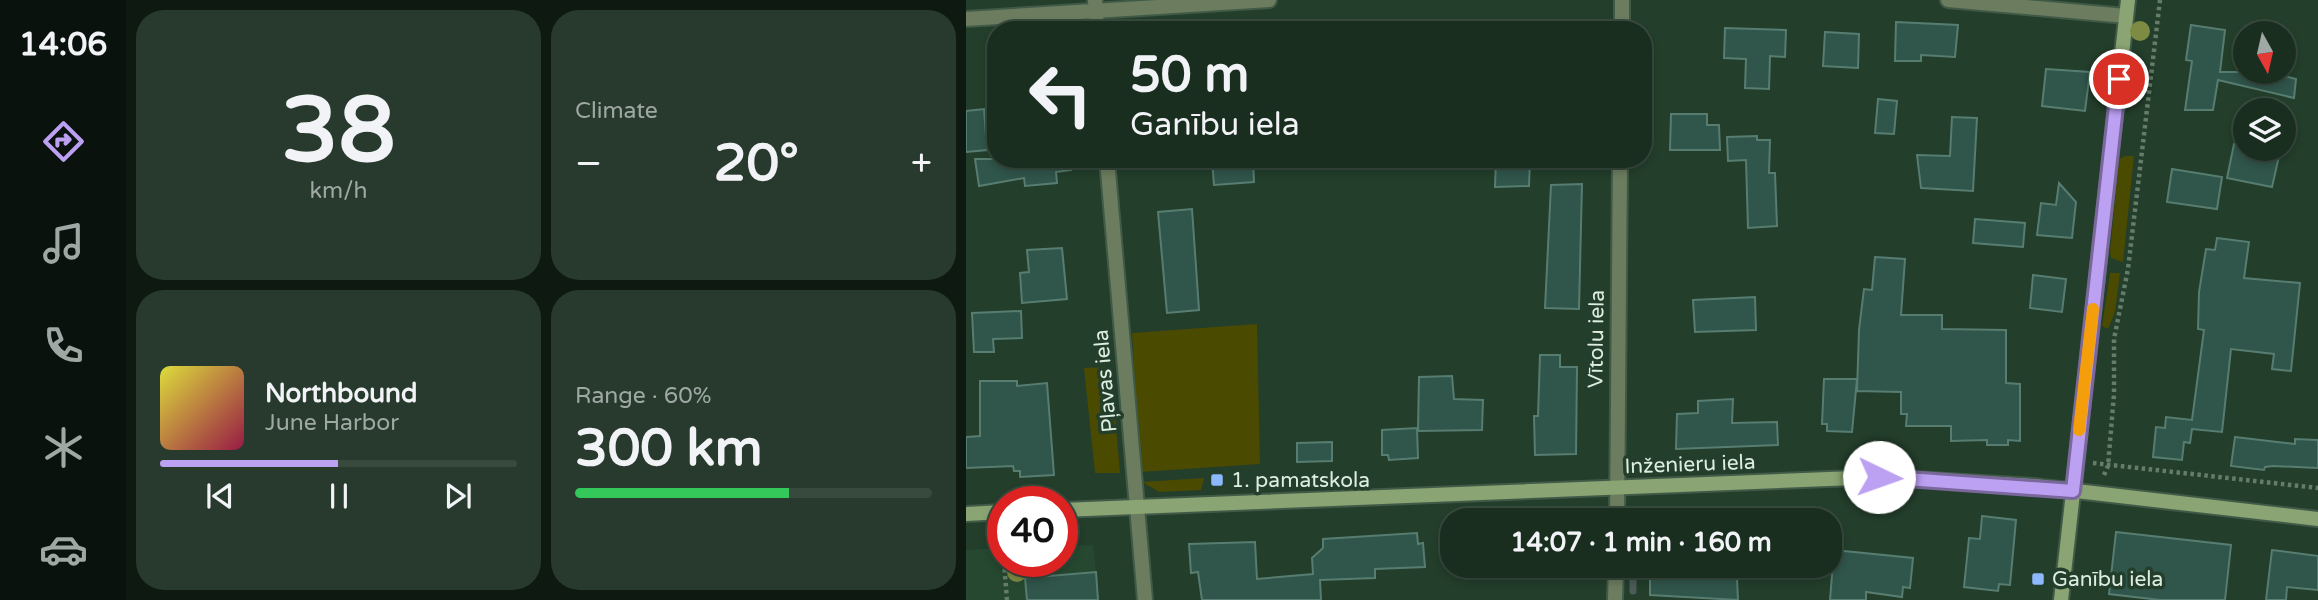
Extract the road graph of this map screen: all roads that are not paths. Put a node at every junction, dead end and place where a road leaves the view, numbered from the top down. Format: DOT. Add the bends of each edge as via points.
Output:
graph roads {
  1 [pos="1269,0"];
  2 [pos="1622,0"];
  3 [pos="1948,0"];
  4 [pos="2128,0"];
  5 [pos="1095,5"];
  6 [pos="2126,16"];
  7 [pos="966,19"];
  8 [pos="1622,21"];
  9 [pos="1108,168"];
  10 [pos="1620,168"];
  11 [pos="1616,487"];
  12 [pos="2073,491"];
  13 [pos="1136,507"];
  14 [pos="1617,508"];
  15 [pos="1078,509"];
  16 [pos="987,513"];
  17 [pos="966,514"];
  18 [pos="2318,519"];
  19 [pos="1616,578"];
  20 [pos="1145,600"];
  21 [pos="1615,600"];
  22 [pos="2061,600"];
  1 -- 5 [label="street"];
  2 -- 8 [label="street"];
  3 -- 6 [label="street"];
  4 -- 6 [label="street"];
  5 -- 7 [label="street"];
  6 -- 12 [label="street"];
  9 -- 13 [label="street, Pļavas iela"];
  10 -- 11 [label="street, Vītolu iela"];
  11 -- 12 [label="street, Inženieru iela" via="1879,477"];
  11 -- 13 [label="street, Inženieru iela"];
  11 -- 14 [label="street, Vītolu iela"];
  12 -- 18 [label="street, Inženieru iela"];
  12 -- 22 [label="street"];
  13 -- 15 [label="street, Inženieru iela"];
  13 -- 20 [label="street, Pļavas iela"];
  16 -- 17 [label="street"];
  19 -- 21 [label="street"];
}
